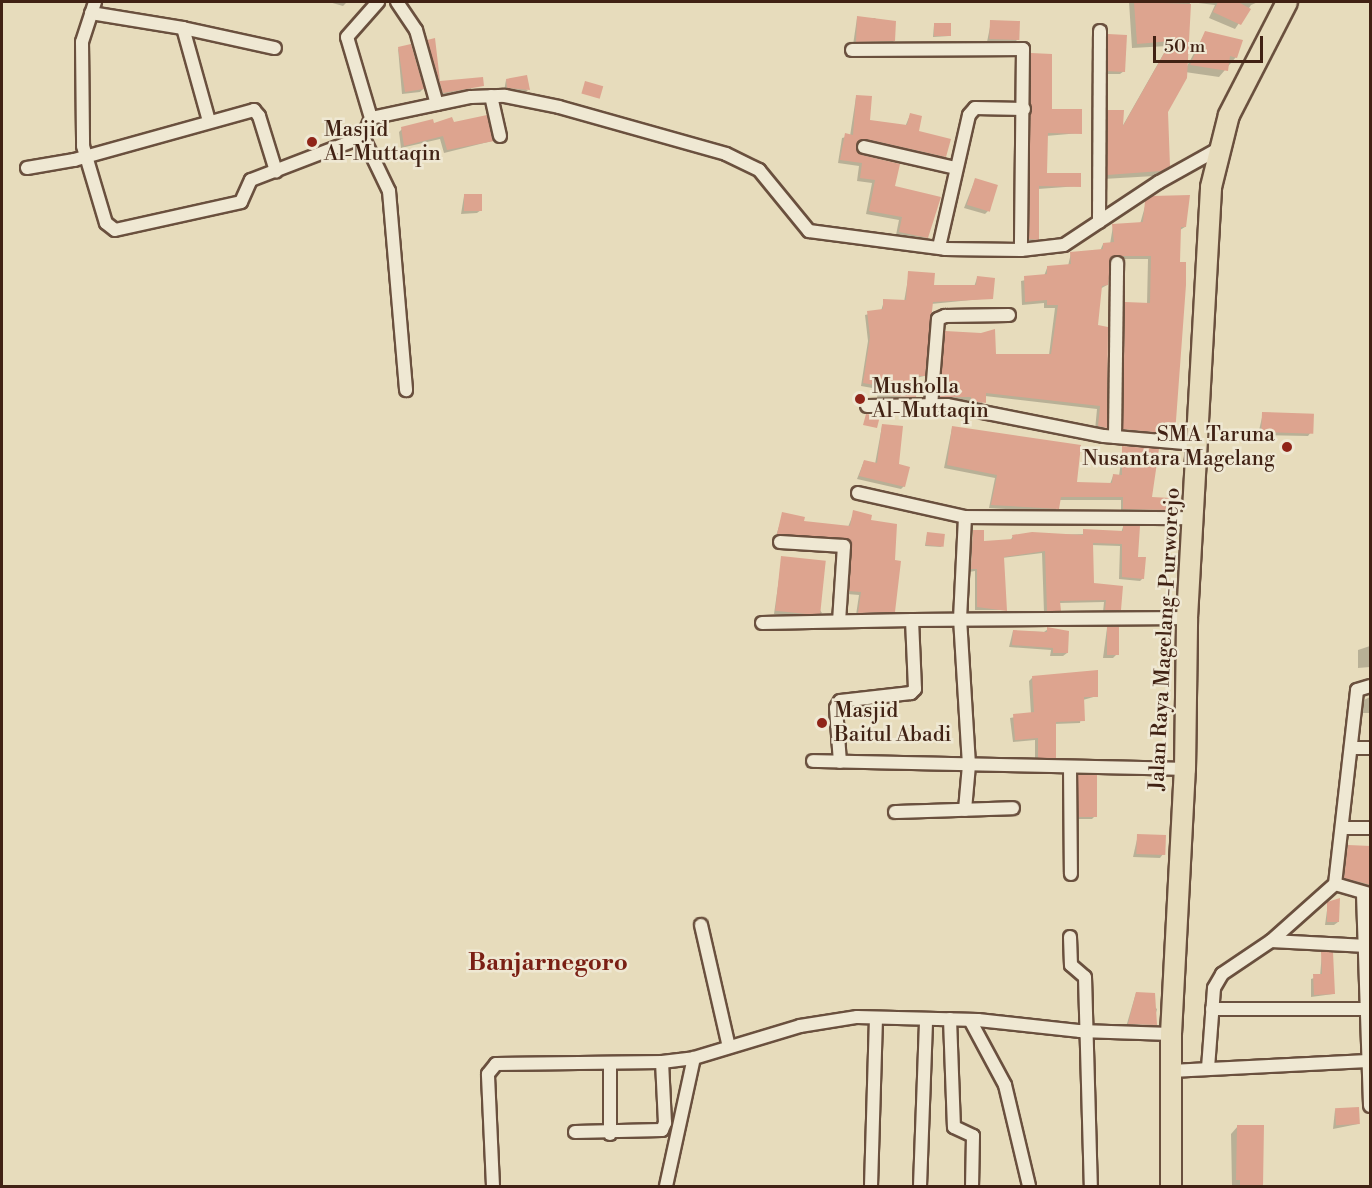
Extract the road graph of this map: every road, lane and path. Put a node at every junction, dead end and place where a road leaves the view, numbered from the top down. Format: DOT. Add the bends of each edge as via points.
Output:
graph roads {
  1 [pos="378,2"];
  2 [pos="397,2"];
  3 [pos="1287,2"];
  4 [pos="93,7"];
  5 [pos="183,28"];
  6 [pos="1100,31"];
  7 [pos="274,48"];
  8 [pos="852,50"];
  9 [pos="491,96"];
  10 [pos="437,104"];
  11 [pos="1024,109"];
  12 [pos="371,118"];
  13 [pos="209,121"];
  14 [pos="500,136"];
  15 [pos="363,137"];
  16 [pos="864,147"];
  17 [pos="1218,149"];
  18 [pos="85,155"];
  19 [pos="27,168"];
  20 [pos="956,168"];
  21 [pos="276,171"];
  22 [pos="1099,222"];
  23 [pos="939,247"];
  24 [pos="1021,250"];
  25 [pos="1117,263"];
  26 [pos="1009,315"];
  27 [pos="406,390"];
  28 [pos="867,406"];
  29 [pos="931,406"];
  30 [pos="1115,437"];
  31 [pos="1196,444"];
  32 [pos="858,492"];
  33 [pos="965,517"];
  34 [pos="1193,518"];
  35 [pos="780,542"];
  36 [pos="960,618"];
  37 [pos="1187,618"];
  38 [pos="912,620"];
  39 [pos="839,621"];
  40 [pos="762,623"];
  41 [pos="1371,686"];
  42 [pos="1353,748"];
  43 [pos="1371,748"];
  44 [pos="813,761"];
  45 [pos="840,762"];
  46 [pos="969,765"];
  47 [pos="1070,767"];
  48 [pos="1185,769"];
  49 [pos="1013,808"];
  50 [pos="966,810"];
  51 [pos="895,812"];
  52 [pos="1343,828"];
  53 [pos="1371,828"];
  54 [pos="1071,874"];
  55 [pos="1335,884"];
  56 [pos="1367,894"];
  57 [pos="701,925"];
  58 [pos="1070,937"];
  59 [pos="1271,941"];
  60 [pos="1367,946"];
  61 [pos="1367,1009"];
  62 [pos="1212,1010"];
  63 [pos="876,1018"];
  64 [pos="926,1019"];
  65 [pos="950,1019"];
  66 [pos="970,1020"];
  67 [pos="1089,1032"];
  68 [pos="1171,1034"];
  69 [pos="729,1047"];
  70 [pos="694,1058"];
  71 [pos="1368,1060"];
  72 [pos="662,1062"];
  73 [pos="610,1063"];
  74 [pos="1209,1068"];
  75 [pos="1171,1071"];
  76 [pos="1371,1106"];
  77 [pos="575,1132"];
  78 [pos="610,1134"];
  79 [pos="493,1186"];
  80 [pos="666,1186"];
  81 [pos="871,1186"];
  82 [pos="920,1186"];
  83 [pos="972,1186"];
  84 [pos="1029,1186"];
  85 [pos="1091,1186"];
  86 [pos="1171,1186"];
  1 -- 12 [label="street" via="347,38"];
  2 -- 10 [label="street" via="416,30"];
  3 -- 17 [label="main road, Jalan Raya Magelang-Purworejo" via="1229,115"];
  4 -- 5 [label="street"];
  4 -- 18 [label="street" via="82,42"];
  5 -- 7 [label="street"];
  5 -- 13 [label="street"];
  6 -- 22 [label="street"];
  8 -- 11 [label="street" via="1021,47"];
  9 -- 10 [label="street"];
  9 -- 14 [label="street"];
  9 -- 23 [label="street" via="559,107 726,154 759,170 809,231"];
  10 -- 12 [label="street"];
  11 -- 20 [label="street" via="971,111"];
  11 -- 24 [label="street"];
  12 -- 15 [label="street"];
  13 -- 18 [label="street"];
  13 -- 21 [label="street" via="256,111"];
  15 -- 21 [label="street"];
  15 -- 27 [label="street" via="389,191"];
  16 -- 20 [label="street"];
  17 -- 22 [label="street"];
  17 -- 31 [label="main road, Jalan Raya Magelang-Purworejo" via="1211,187"];
  18 -- 19 [label="street"];
  18 -- 21 [label="street" via="106,223 115,230 241,202 250,180"];
  20 -- 23 [label="street"];
  22 -- 24 [label="street" via="1064,245"];
  23 -- 24 [label="street"];
  25 -- 30 [label="street"];
  26 -- 29 [label="street" via="945,316 938,320"];
  28 -- 29 [label="street"];
  29 -- 30 [label="street" via="1032,419"];
  30 -- 31 [label="street"];
  31 -- 34 [label="main road, Jalan Raya Magelang-Purworejo"];
  32 -- 33 [label="street"];
  33 -- 34 [label="street"];
  33 -- 36 [label="street"];
  34 -- 37 [label="main road, Jalan Raya Magelang-Purworejo"];
  35 -- 39 [label="street" via="845,548"];
  36 -- 37 [label="street"];
  36 -- 38 [label="street"];
  36 -- 46 [label="street"];
  37 -- 48 [label="main road, Jalan Raya Magelang-Purworejo"];
  38 -- 39 [label="street"];
  38 -- 45 [label="street" via="915,689 840,701 836,708"];
  39 -- 40 [label="street"];
  41 -- 42 [label="street" via="1357,690"];
  42 -- 43 [label="street"];
  42 -- 52 [label="street"];
  44 -- 45 [label="street"];
  45 -- 46 [label="street"];
  46 -- 47 [label="street"];
  46 -- 50 [label="street"];
  47 -- 48 [label="street"];
  47 -- 54 [label="street"];
  48 -- 68 [label="main road, Jalan Raya Magelang-Purworejo"];
  49 -- 50 [label="street"];
  50 -- 51 [label="street"];
  52 -- 53 [label="street"];
  52 -- 55 [label="street"];
  55 -- 56 [label="street"];
  55 -- 59 [label="street"];
  56 -- 60 [label="street"];
  57 -- 69 [label="street"];
  58 -- 67 [label="street" via="1071,965 1085,977"];
  59 -- 60 [label="street"];
  59 -- 62 [label="street" via="1222,974 1214,988"];
  60 -- 61 [label="street"];
  61 -- 62 [label="street"];
  61 -- 71 [label="street"];
  62 -- 74 [label="street"];
  63 -- 64 [label="street"];
  63 -- 69 [label="street" via="800,1026"];
  63 -- 81 [label="street"];
  64 -- 65 [label="street"];
  64 -- 82 [label="street"];
  65 -- 66 [label="street"];
  65 -- 83 [label="street" via="954,1127 973,1136"];
  66 -- 67 [label="street"];
  66 -- 84 [label="street" via="1005,1085"];
  67 -- 68 [label="street"];
  67 -- 85 [label="street"];
  68 -- 75 [label="main road, Jalan Raya Magelang-Purworejo"];
  69 -- 70 [label="street"];
  70 -- 72 [label="street"];
  70 -- 80 [label="street"];
  71 -- 74 [label="street"];
  71 -- 76 [label="street"];
  72 -- 73 [label="street"];
  72 -- 78 [label="street" via="662,1130"];
  73 -- 78 [label="street"];
  73 -- 79 [label="street" via="493,1066 488,1074"];
  74 -- 75 [label="street"];
  75 -- 86 [label="main road, Jalan Raya Magelang-Purworejo"];
  77 -- 78 [label="street"];
}
